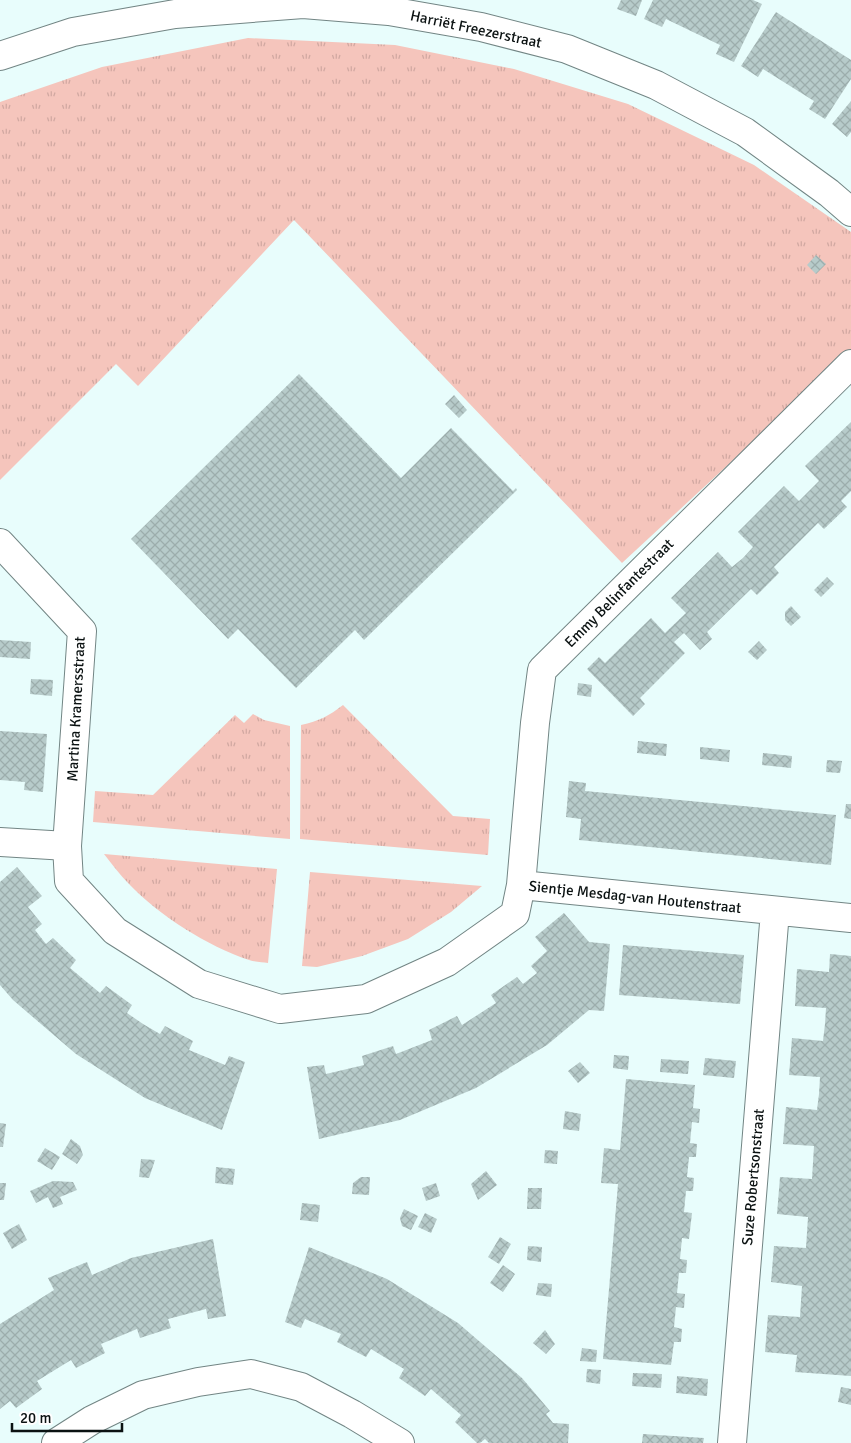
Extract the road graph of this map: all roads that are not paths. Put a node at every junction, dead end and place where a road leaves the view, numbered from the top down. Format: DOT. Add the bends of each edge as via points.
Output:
graph roads {
  1 [pos="0,56"];
  2 [pos="851,212"];
  3 [pos="851,364"];
  4 [pos="0,543"];
  5 [pos="0,842"];
  6 [pos="67,846"];
  7 [pos="521,885"];
  8 [pos="775,911"];
  9 [pos="851,918"];
  10 [pos="56,1443"];
  11 [pos="400,1443"];
  12 [pos="732,1443"];
  1 -- 2 [label="street, Harriët Freezerstraat" via="73,32 175,14 303,4 389,11 482,27 567,49 656,85 745,132"];
  3 -- 7 [label="street, Emmy Belinfantestraat" via="542,670"];
  4 -- 6 [label="street, Martina Kramersstraat" via="82,631"];
  5 -- 6 [label="street"];
  6 -- 7 [label="street, Sientje Mesdag-van Houtenstraat" via="70,881 114,931 199,984 280,1009 366,999 447,962 515,914"];
  7 -- 8 [label="street, Sientje Mesdag-van Houtenstraat"];
  8 -- 9 [label="street, Sientje Mesdag-van Houtenstraat"];
  8 -- 12 [label="street, Suze Robertsonstraat"];
  10 -- 11 [label="street" via="92,1420 143,1396 198,1382 251,1374 301,1387"];
}
